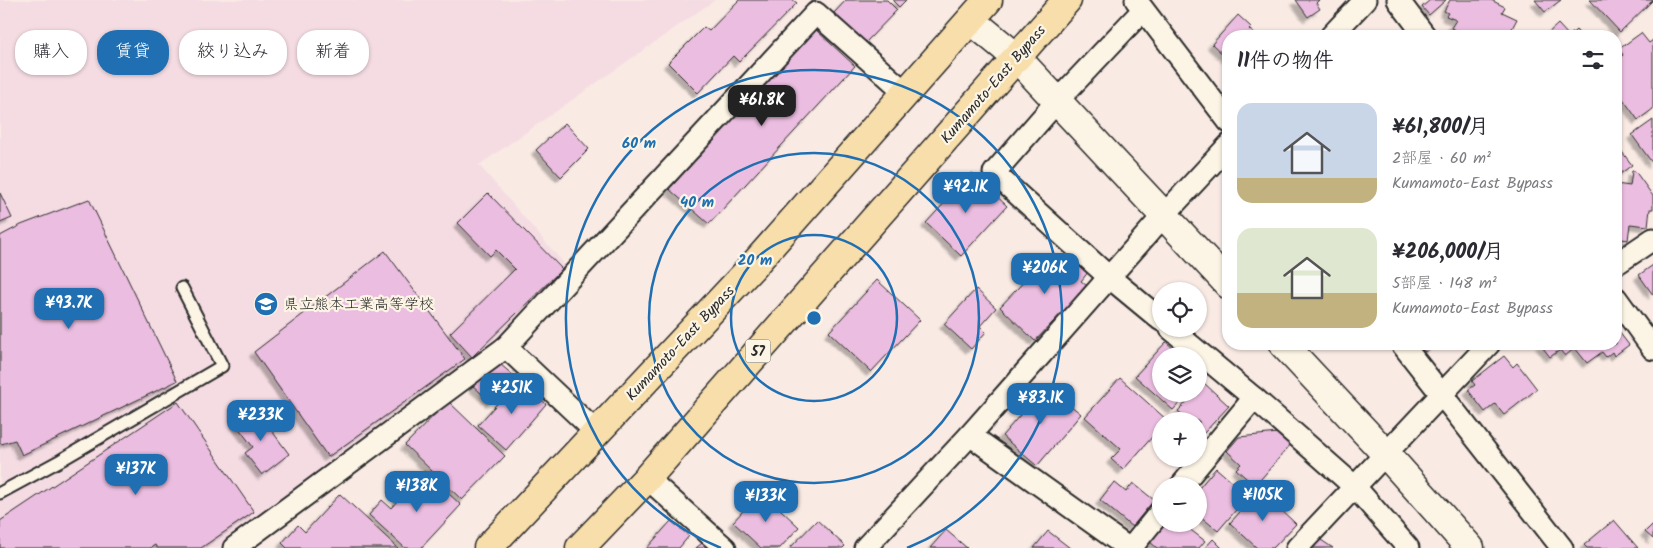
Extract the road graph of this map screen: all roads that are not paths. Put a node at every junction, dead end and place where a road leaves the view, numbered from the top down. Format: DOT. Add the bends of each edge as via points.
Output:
graph roads {
  1 [pos="988,0"];
  2 [pos="1068,0"];
  3 [pos="1365,0"];
  4 [pos="1398,0"];
  5 [pos="1140,5"];
  6 [pos="971,20"];
  7 [pos="1337,30"];
  8 [pos="1420,30"];
  9 [pos="1016,57"];
  10 [pos="906,93"];
  11 [pos="1057,101"];
  12 [pos="1222,113"];
  13 [pos="1222,153"];
  14 [pos="1164,215"];
  15 [pos="1653,239"];
  16 [pos="1622,260"];
  17 [pos="1109,277"];
  18 [pos="1222,277"];
  19 [pos="182,288"];
  20 [pos="1622,306"];
  21 [pos="1152,313"];
  22 [pos="1181,337"];
  23 [pos="506,347"];
  24 [pos="1653,349"];
  25 [pos="1289,350"];
  26 [pos="1407,350"];
  27 [pos="1483,350"];
  28 [pos="1442,394"];
  29 [pos="1254,398"];
  30 [pos="596,432"];
  31 [pos="970,435"];
  32 [pos="1386,454"];
  33 [pos="1188,477"];
  34 [pos="647,478"];
  35 [pos="1355,487"];
  36 [pos="0,493"];
  37 [pos="1152,521"];
  38 [pos="234,548"];
  39 [pos="488,548"];
  40 [pos="580,548"];
  41 [pos="725,548"];
  42 [pos="865,548"];
  43 [pos="1129,548"];
  44 [pos="1297,548"];
  45 [pos="1408,548"];
  46 [pos="1470,548"];
  47 [pos="1562,548"];
  1 -- 6 [label="highway, Kumamoto-East Bypass"];
  2 -- 9 [label="highway, Kumamoto-East Bypass / 57"];
  3 -- 7 [label="street"];
  4 -- 8 [label="street"];
  5 -- 11 [label="street"];
  5 -- 12 [label="street"];
  6 -- 9 [label="street"];
  6 -- 10 [label="highway, Kumamoto-East Bypass"];
  9 -- 11 [label="street"];
  9 -- 34 [label="highway, Kumamoto-East Bypass / 57"];
  10 -- 23 [label="street" via="816,13"];
  10 -- 30 [label="highway, Kumamoto-East Bypass" via="751,268"];
  11 -- 14 [label="street"];
  11 -- 17 [label="street" via="994,173"];
  13 -- 14 [label="street"];
  14 -- 17 [label="street"];
  14 -- 18 [label="street"];
  15 -- 16 [label="street"];
  17 -- 21 [label="street"];
  17 -- 31 [label="street"];
  19 -- 36 [label="lane" via="222,366"];
  20 -- 24 [label="street"];
  22 -- 29 [label="street"];
  23 -- 30 [label="street"];
  23 -- 38 [label="street"];
  25 -- 32 [label="street"];
  26 -- 28 [label="street"];
  27 -- 28 [label="street"];
  28 -- 32 [label="street"];
  28 -- 47 [label="street"];
  29 -- 33 [label="street"];
  29 -- 35 [label="street"];
  30 -- 39 [label="highway, Kumamoto-East Bypass"];
  31 -- 42 [label="street"];
  31 -- 43 [label="street"];
  32 -- 35 [label="street"];
  32 -- 46 [label="street"];
  34 -- 40 [label="highway, Kumamoto-East Bypass / 57"];
  34 -- 41 [label="street"];
  35 -- 44 [label="street"];
  35 -- 45 [label="street"];
  37 -- 43 [label="street"];
}
